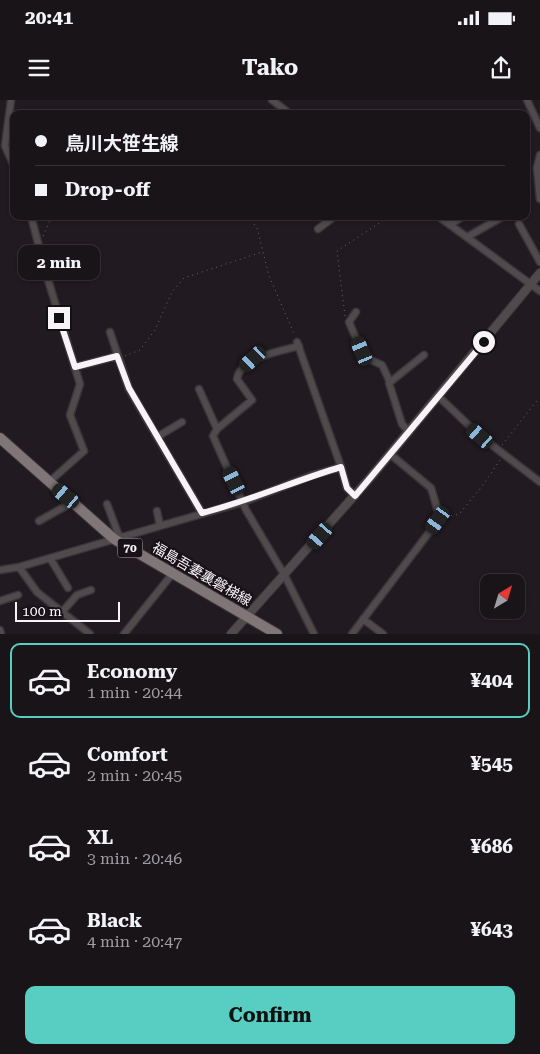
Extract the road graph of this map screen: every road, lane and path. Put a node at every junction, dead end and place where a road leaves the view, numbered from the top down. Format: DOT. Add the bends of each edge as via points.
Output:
graph roads {
  1 [pos="11,100"];
  2 [pos="272,100"];
  3 [pos="527,100"];
  4 [pos="285,110"];
  5 [pos="540,128"];
  6 [pos="540,156"];
  7 [pos="10,158"];
  8 [pos="540,199"];
  9 [pos="32,220"];
  10 [pos="50,220"];
  11 [pos="251,220"];
  12 [pos="330,220"];
  13 [pos="384,220"];
  14 [pos="443,220"];
  15 [pos="457,220"];
  16 [pos="497,220"];
  17 [pos="519,224"];
  18 [pos="450,225"];
  19 [pos="318,229"];
  20 [pos="467,237"];
  21 [pos="37,241"];
  22 [pos="262,252"];
  23 [pos="540,262"];
  24 [pos="540,273"];
  25 [pos="532,284"];
  26 [pos="540,290"];
  27 [pos="356,312"];
  28 [pos="350,320"];
  29 [pos="110,332"];
  30 [pos="298,344"];
  31 [pos="424,355"];
  32 [pos="117,357"];
  33 [pos="75,367"];
  34 [pos="390,382"];
  35 [pos="198,389"];
  36 [pos="438,396"];
  37 [pos="538,398"];
  38 [pos="182,422"];
  39 [pos="217,429"];
  40 [pos="409,432"];
  41 [pos="157,437"];
  42 [pos="0,438"];
  43 [pos="501,451"];
  44 [pos="390,454"];
  45 [pos="341,467"];
  46 [pos="49,482"];
  47 [pos="540,482"];
  48 [pos="355,496"];
  49 [pos="73,502"];
  50 [pos="243,502"];
  51 [pos="107,504"];
  52 [pos="157,511"];
  53 [pos="202,513"];
  54 [pos="441,515"];
  55 [pos="39,521"];
  56 [pos="160,526"];
  57 [pos="117,538"];
  58 [pos="50,558"];
  59 [pos="19,567"];
  60 [pos="0,570"];
  61 [pos="173,573"];
  62 [pos="286,576"];
  63 [pos="68,588"];
  64 [pos="91,590"];
  65 [pos="18,595"];
  66 [pos="0,601"];
  67 [pos="62,612"];
  68 [pos="248,616"];
  69 [pos="363,619"];
  70 [pos="0,630"];
  71 [pos="1,634"];
  72 [pos="90,634"];
  73 [pos="124,634"];
  74 [pos="231,634"];
  75 [pos="277,634"];
  76 [pos="314,634"];
  77 [pos="352,634"];
  78 [pos="383,634"];
  1 -- 7 [label="street" via="4,146"];
  2 -- 4 [label="street"];
  3 -- 5 [label="street"];
  6 -- 8 [label="street" via="537,164"];
  9 -- 21 [label="street"];
  10 -- 21 [label="path" via="44,235"];
  11 -- 22 [label="path" via="257,228"];
  12 -- 19 [label="street"];
  13 -- 28 [label="path" via="337,251 345,317"];
  14 -- 18 [label="street"];
  15 -- 18 [label="street"];
  16 -- 20 [label="street"];
  17 -- 23 [label="street"];
  18 -- 20 [label="street"];
  20 -- 25 [label="street"];
  21 -- 33 [label="street"];
  22 -- 30 [label="path" via="271,282"];
  22 -- 32 [label="path" via="184,278 172,292 155,330 140,350"];
  24 -- 25 [label="street"];
  25 -- 26 [label="street"];
  25 -- 36 [label="street"];
  27 -- 28 [label="street"];
  28 -- 34 [label="street" via="364,357 381,364"];
  29 -- 32 [label="street"];
  30 -- 39 [label="street" via="253,359 240,372 237,379 252,400"];
  30 -- 45 [label="street"];
  31 -- 34 [label="street"];
  32 -- 33 [label="street"];
  32 -- 41 [label="street" via="129,388"];
  33 -- 46 [label="street" via="80,384 70,415 84,451"];
  34 -- 40 [label="street" via="402,424"];
  35 -- 39 [label="street"];
  36 -- 40 [label="street"];
  36 -- 43 [label="street"];
  37 -- 43 [label="path"];
  38 -- 41 [label="street"];
  39 -- 50 [label="street" via="213,439"];
  40 -- 44 [label="street"];
  41 -- 53 [label="street"];
  42 -- 46 [label="main road, 福島吾妻裏磐梯線 / 70"];
  43 -- 47 [label="street"];
  43 -- 54 [label="path" via="486,481 461,512 448,517"];
  44 -- 48 [label="street"];
  44 -- 54 [label="street" via="431,488"];
  45 -- 48 [label="street" via="347,488"];
  45 -- 50 [label="street"];
  46 -- 49 [label="main road, 福島吾妻裏磐梯線 / 70"];
  48 -- 62 [label="street"];
  49 -- 55 [label="street"];
  49 -- 57 [label="main road, 福島吾妻裏磐梯線 / 70"];
  50 -- 53 [label="street"];
  50 -- 62 [label="street"];
  51 -- 57 [label="street"];
  52 -- 56 [label="street"];
  53 -- 56 [label="street"];
  54 -- 69 [label="street"];
  56 -- 57 [label="street"];
  57 -- 58 [label="street"];
  57 -- 61 [label="main road, 福島吾妻裏磐梯線 / 70"];
  58 -- 59 [label="street"];
  58 -- 63 [label="street"];
  59 -- 60 [label="street"];
  59 -- 67 [label="street" via="37,592"];
  61 -- 68 [label="main road, 福島吾妻裏磐梯線 / 70"];
  61 -- 73 [label="street"];
  62 -- 68 [label="street"];
  62 -- 76 [label="street"];
  64 -- 67 [label="street" via="77,595"];
  65 -- 66 [label="street"];
  67 -- 72 [label="street"];
  68 -- 74 [label="street"];
  68 -- 75 [label="main road, 福島吾妻裏磐梯線 / 70"];
  69 -- 77 [label="street"];
  69 -- 78 [label="street"];
  70 -- 71 [label="street"];
}
